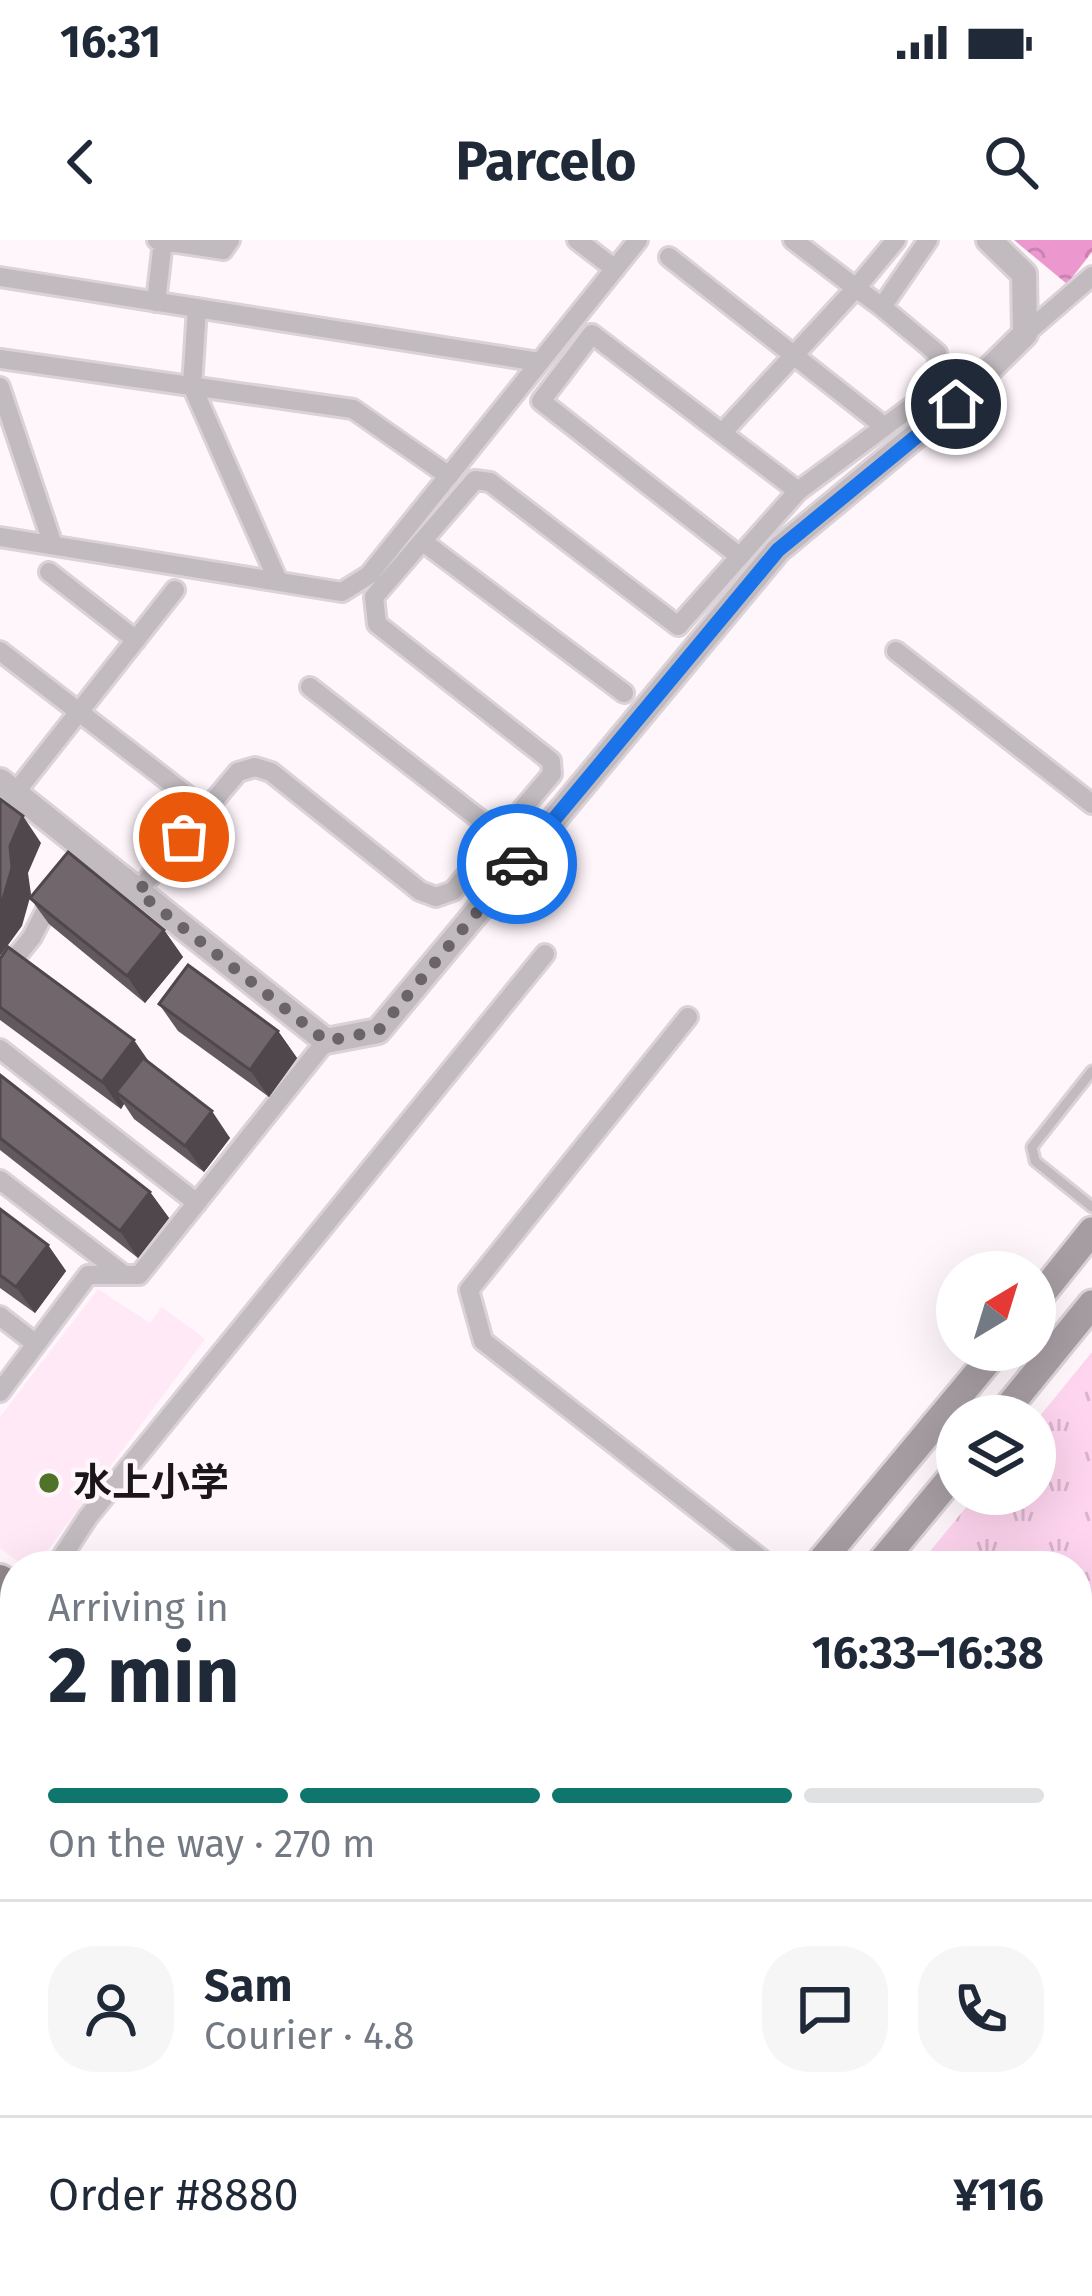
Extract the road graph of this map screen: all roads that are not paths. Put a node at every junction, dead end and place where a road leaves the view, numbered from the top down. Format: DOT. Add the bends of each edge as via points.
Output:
graph roads {
  1 [pos="160,240"];
  2 [pos="230,240"];
  3 [pos="578,240"];
  4 [pos="638,240"];
  5 [pos="793,240"];
  6 [pos="896,240"];
  7 [pos="928,240"];
  8 [pos="989,240"];
  9 [pos="669,257"];
  10 [pos="615,269"];
  11 [pos="1092,276"];
  12 [pos="0,277"];
  13 [pos="856,288"];
  14 [pos="156,302"];
  15 [pos="882,307"];
  16 [pos="197,308"];
  17 [pos="1025,334"];
  18 [pos="793,355"];
  19 [pos="0,359"];
  20 [pos="539,362"];
  21 [pos="192,386"];
  22 [pos="0,387"];
  23 [pos="885,427"];
  24 [pos="722,433"];
  25 [pos="449,476"];
  26 [pos="798,491"];
  27 [pos="0,537"];
  28 [pos="422,541"];
  29 [pos="52,545"];
  30 [pos="739,556"];
  31 [pos="49,572"];
  32 [pos="278,581"];
  33 [pos="175,590"];
  34 [pos="136,640"];
  35 [pos="0,651"];
  36 [pos="896,651"];
  37 [pos="310,687"];
  38 [pos="624,693"];
  39 [pos="79,711"];
  40 [pos="7,787"];
  41 [pos="1092,804"];
  42 [pos="206,810"];
  43 [pos="500,835"];
  44 [pos="70,863"];
  45 [pos="138,892"];
  46 [pos="545,954"];
  47 [pos="0,977"];
  48 [pos="688,1017"];
  49 [pos="326,1041"];
  50 [pos="0,1049"];
  51 [pos="1092,1071"];
  52 [pos="0,1180"];
  53 [pos="196,1203"];
  54 [pos="1092,1207"];
  55 [pos="1092,1231"];
  56 [pos="124,1275"];
  57 [pos="1056,1276"];
  58 [pos="1092,1304"];
  59 [pos="0,1316"];
  60 [pos="36,1344"];
  61 [pos="980,1371"];
  62 [pos="0,1392"];
  63 [pos="1018,1395"];
  64 [pos="936,1496"];
  65 [pos="66,1551"];
  66 [pos="751,1551"];
  67 [pos="830,1551"];
  68 [pos="890,1551"];
  1 -- 2 [label="street" via="223,250"];
  1 -- 14 [label="street"];
  3 -- 10 [label="street"];
  4 -- 10 [label="street"];
  5 -- 13 [label="street"];
  6 -- 13 [label="street"];
  7 -- 15 [label="street"];
  8 -- 17 [label="street" via="1024,274"];
  9 -- 18 [label="street"];
  10 -- 20 [label="street"];
  11 -- 17 [label="street"];
  12 -- 14 [label="street"];
  13 -- 15 [label="street"];
  13 -- 18 [label="street"];
  14 -- 16 [label="street"];
  15 -- 23 [label="street" via="937,353 941,385"];
  16 -- 20 [label="street"];
  16 -- 21 [label="street"];
  17 -- 49 [label="street" via="956,404 778,550 378,1031"];
  18 -- 23 [label="street"];
  18 -- 24 [label="street"];
  19 -- 21 [label="street"];
  20 -- 25 [label="street"];
  21 -- 25 [label="street" via="353,409"];
  21 -- 32 [label="street"];
  22 -- 29 [label="street"];
  23 -- 26 [label="street"];
  24 -- 26 [label="street"];
  24 -- 30 [label="street" via="592,334 541,401"];
  25 -- 32 [label="street" via="369,575 342,592"];
  26 -- 30 [label="street"];
  27 -- 29 [label="street"];
  28 -- 30 [label="street" via="475,479 490,482 678,626"];
  28 -- 38 [label="street"];
  28 -- 43 [label="street" via="374,597 377,624 551,761 552,774"];
  29 -- 32 [label="street"];
  31 -- 34 [label="street"];
  33 -- 34 [label="street"];
  34 -- 39 [label="street"];
  35 -- 39 [label="street"];
  36 -- 41 [label="street"];
  37 -- 43 [label="street"];
  39 -- 40 [label="street"];
  39 -- 42 [label="street"];
  40 -- 44 [label="street"];
  42 -- 43 [label="street" via="238,772 271,772 436,897 453,891"];
  42 -- 45 [label="street"];
  44 -- 45 [label="street"];
  44 -- 47 [label="street" via="32,937"];
  45 -- 49 [label="street"];
  46 -- 65 [label="street"];
  48 -- 66 [label="street" via="470,1290 483,1341"];
  49 -- 53 [label="street"];
  50 -- 53 [label="street"];
  51 -- 54 [label="lane" via="1032,1147 1036,1161"];
  52 -- 56 [label="street"];
  53 -- 56 [label="street" via="139,1275"];
  55 -- 57 [label="main road"];
  56 -- 60 [label="street" via="88,1275"];
  58 -- 63 [label="main road"];
  59 -- 60 [label="street"];
  60 -- 62 [label="street"];
  61 -- 67 [label="main road"];
  64 -- 68 [label="main road"];
}
